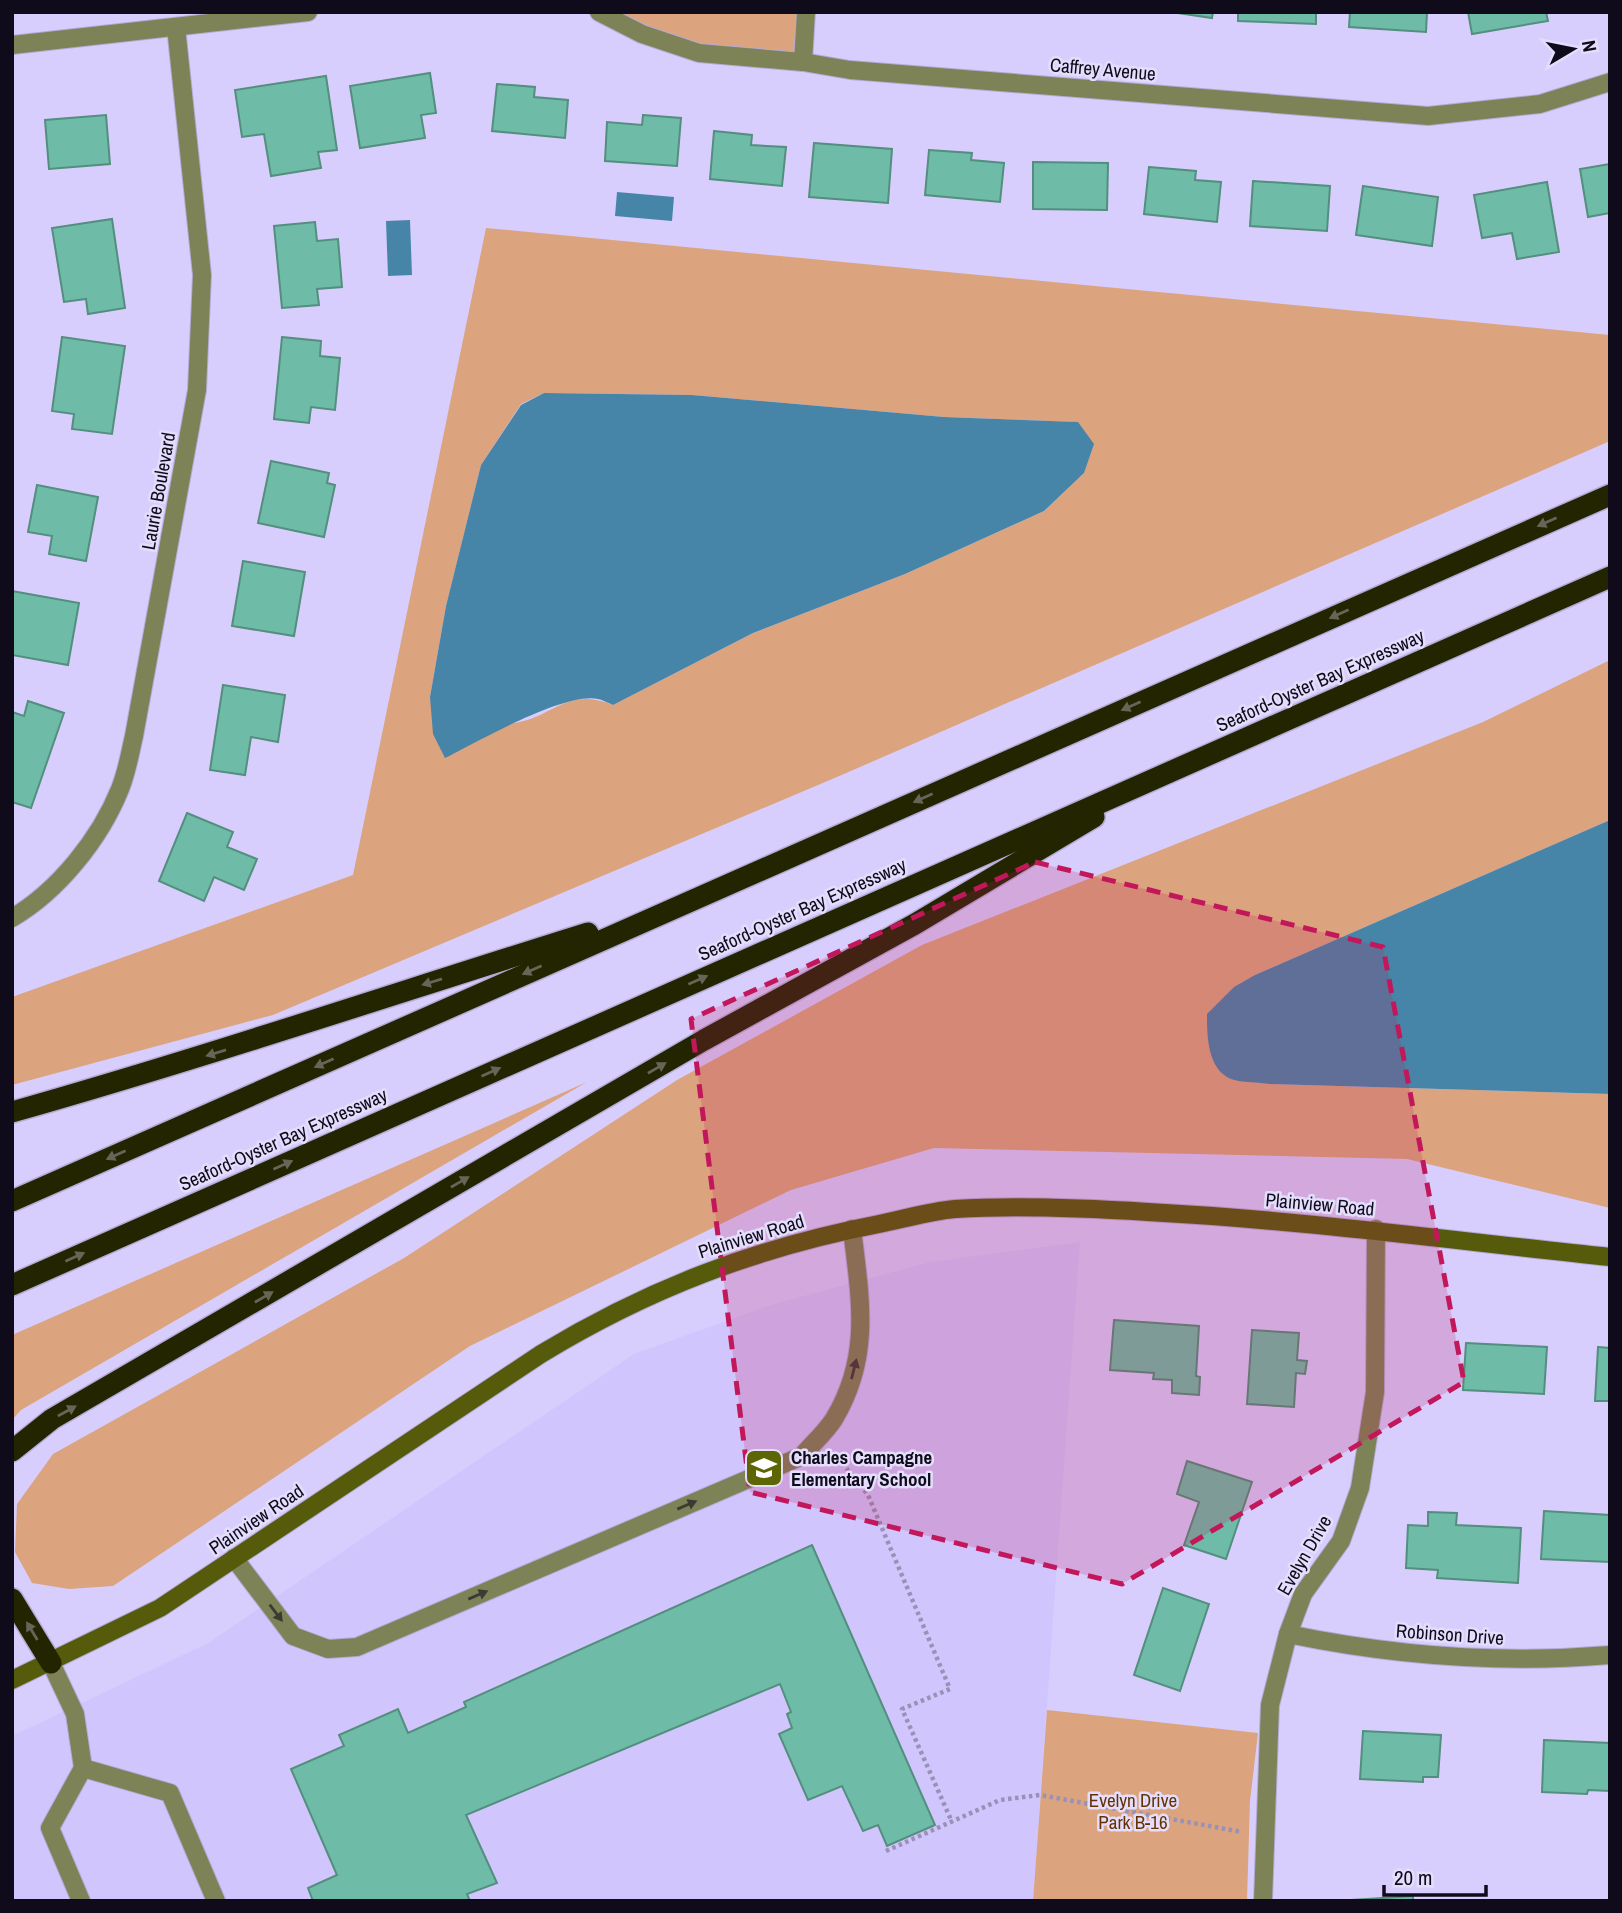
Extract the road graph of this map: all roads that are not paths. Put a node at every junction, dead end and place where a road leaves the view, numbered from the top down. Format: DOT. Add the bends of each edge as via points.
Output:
graph roads {
  1 [pos="308,12"];
  2 [pos="599,12"];
  3 [pos="806,12"];
  4 [pos="176,27"];
  5 [pos="12,45"];
  6 [pos="803,62"];
  7 [pos="1610,82"];
  8 [pos="1610,495"];
  9 [pos="1610,577"];
  10 [pos="1176,768"];
  11 [pos="684,903"];
  12 [pos="12,918"];
  13 [pos="12,1112"];
  14 [pos="12,1201"];
  15 [pos="852,1229"];
  16 [pos="1376,1229"];
  17 [pos="1610,1257"];
  18 [pos="12,1284"];
  19 [pos="12,1451"];
  20 [pos="234,1558"];
  21 [pos="12,1599"];
  22 [pos="1288,1634"];
  23 [pos="1610,1655"];
  24 [pos="51,1663"];
  25 [pos="12,1680"];
  26 [pos="83,1768"];
  27 [pos="82,1901"];
  28 [pos="216,1901"];
  29 [pos="1263,1901"];
  1 -- 4 [label="street"];
  2 -- 6 [label="street, Caffrey Avenue" via="642,34 699,53"];
  3 -- 6 [label="street"];
  4 -- 5 [label="street"];
  4 -- 12 [label="street, Laurie Boulevard" via="202,275 197,390 139,709 120,789 102,824 73,865 31,907"];
  6 -- 7 [label="street, Caffrey Avenue" via="850,70 1428,116 1540,104"];
  8 -- 11 [label="highway, one-way"];
  9 -- 10 [label="highway, Seaford-Oyster Bay Expressway"];
  18 -- 10 [label="highway, Seaford-Oyster Bay Expressway, one-way"];
  19 -- 10 [label="highway, one-way" via="52,1419 704,1040 915,924"];
  11 -- 13 [label="highway, one-way" via="226,1050"];
  11 -- 14 [label="highway, one-way"];
  15 -- 16 [label="main road, Plainview Road" via="952,1209 1065,1208"];
  15 -- 20 [label="main road, Plainview Road" via="705,1270 592,1323"];
  20 -- 15 [label="street, one-way" via="293,1636 328,1649 357,1647 802,1456 834,1420 855,1373 863,1314"];
  16 -- 17 [label="main road, Plainview Road"];
  16 -- 22 [label="street, Evelyn Drive" via="1375,1392 1360,1488 1341,1541 1303,1594"];
  20 -- 24 [label="main road, Plainview Road" via="160,1608"];
  24 -- 21 [label="highway, one-way"];
  22 -- 23 [label="street, Robinson Drive" via="1349,1647 1479,1659"];
  22 -- 29 [label="street, Evelyn Drive" via="1270,1705"];
  24 -- 25 [label="main road, Plainview Road"];
  24 -- 26 [label="street" via="75,1714"];
  26 -- 27 [label="street" via="50,1828"];
  26 -- 28 [label="street" via="170,1793"];
}
